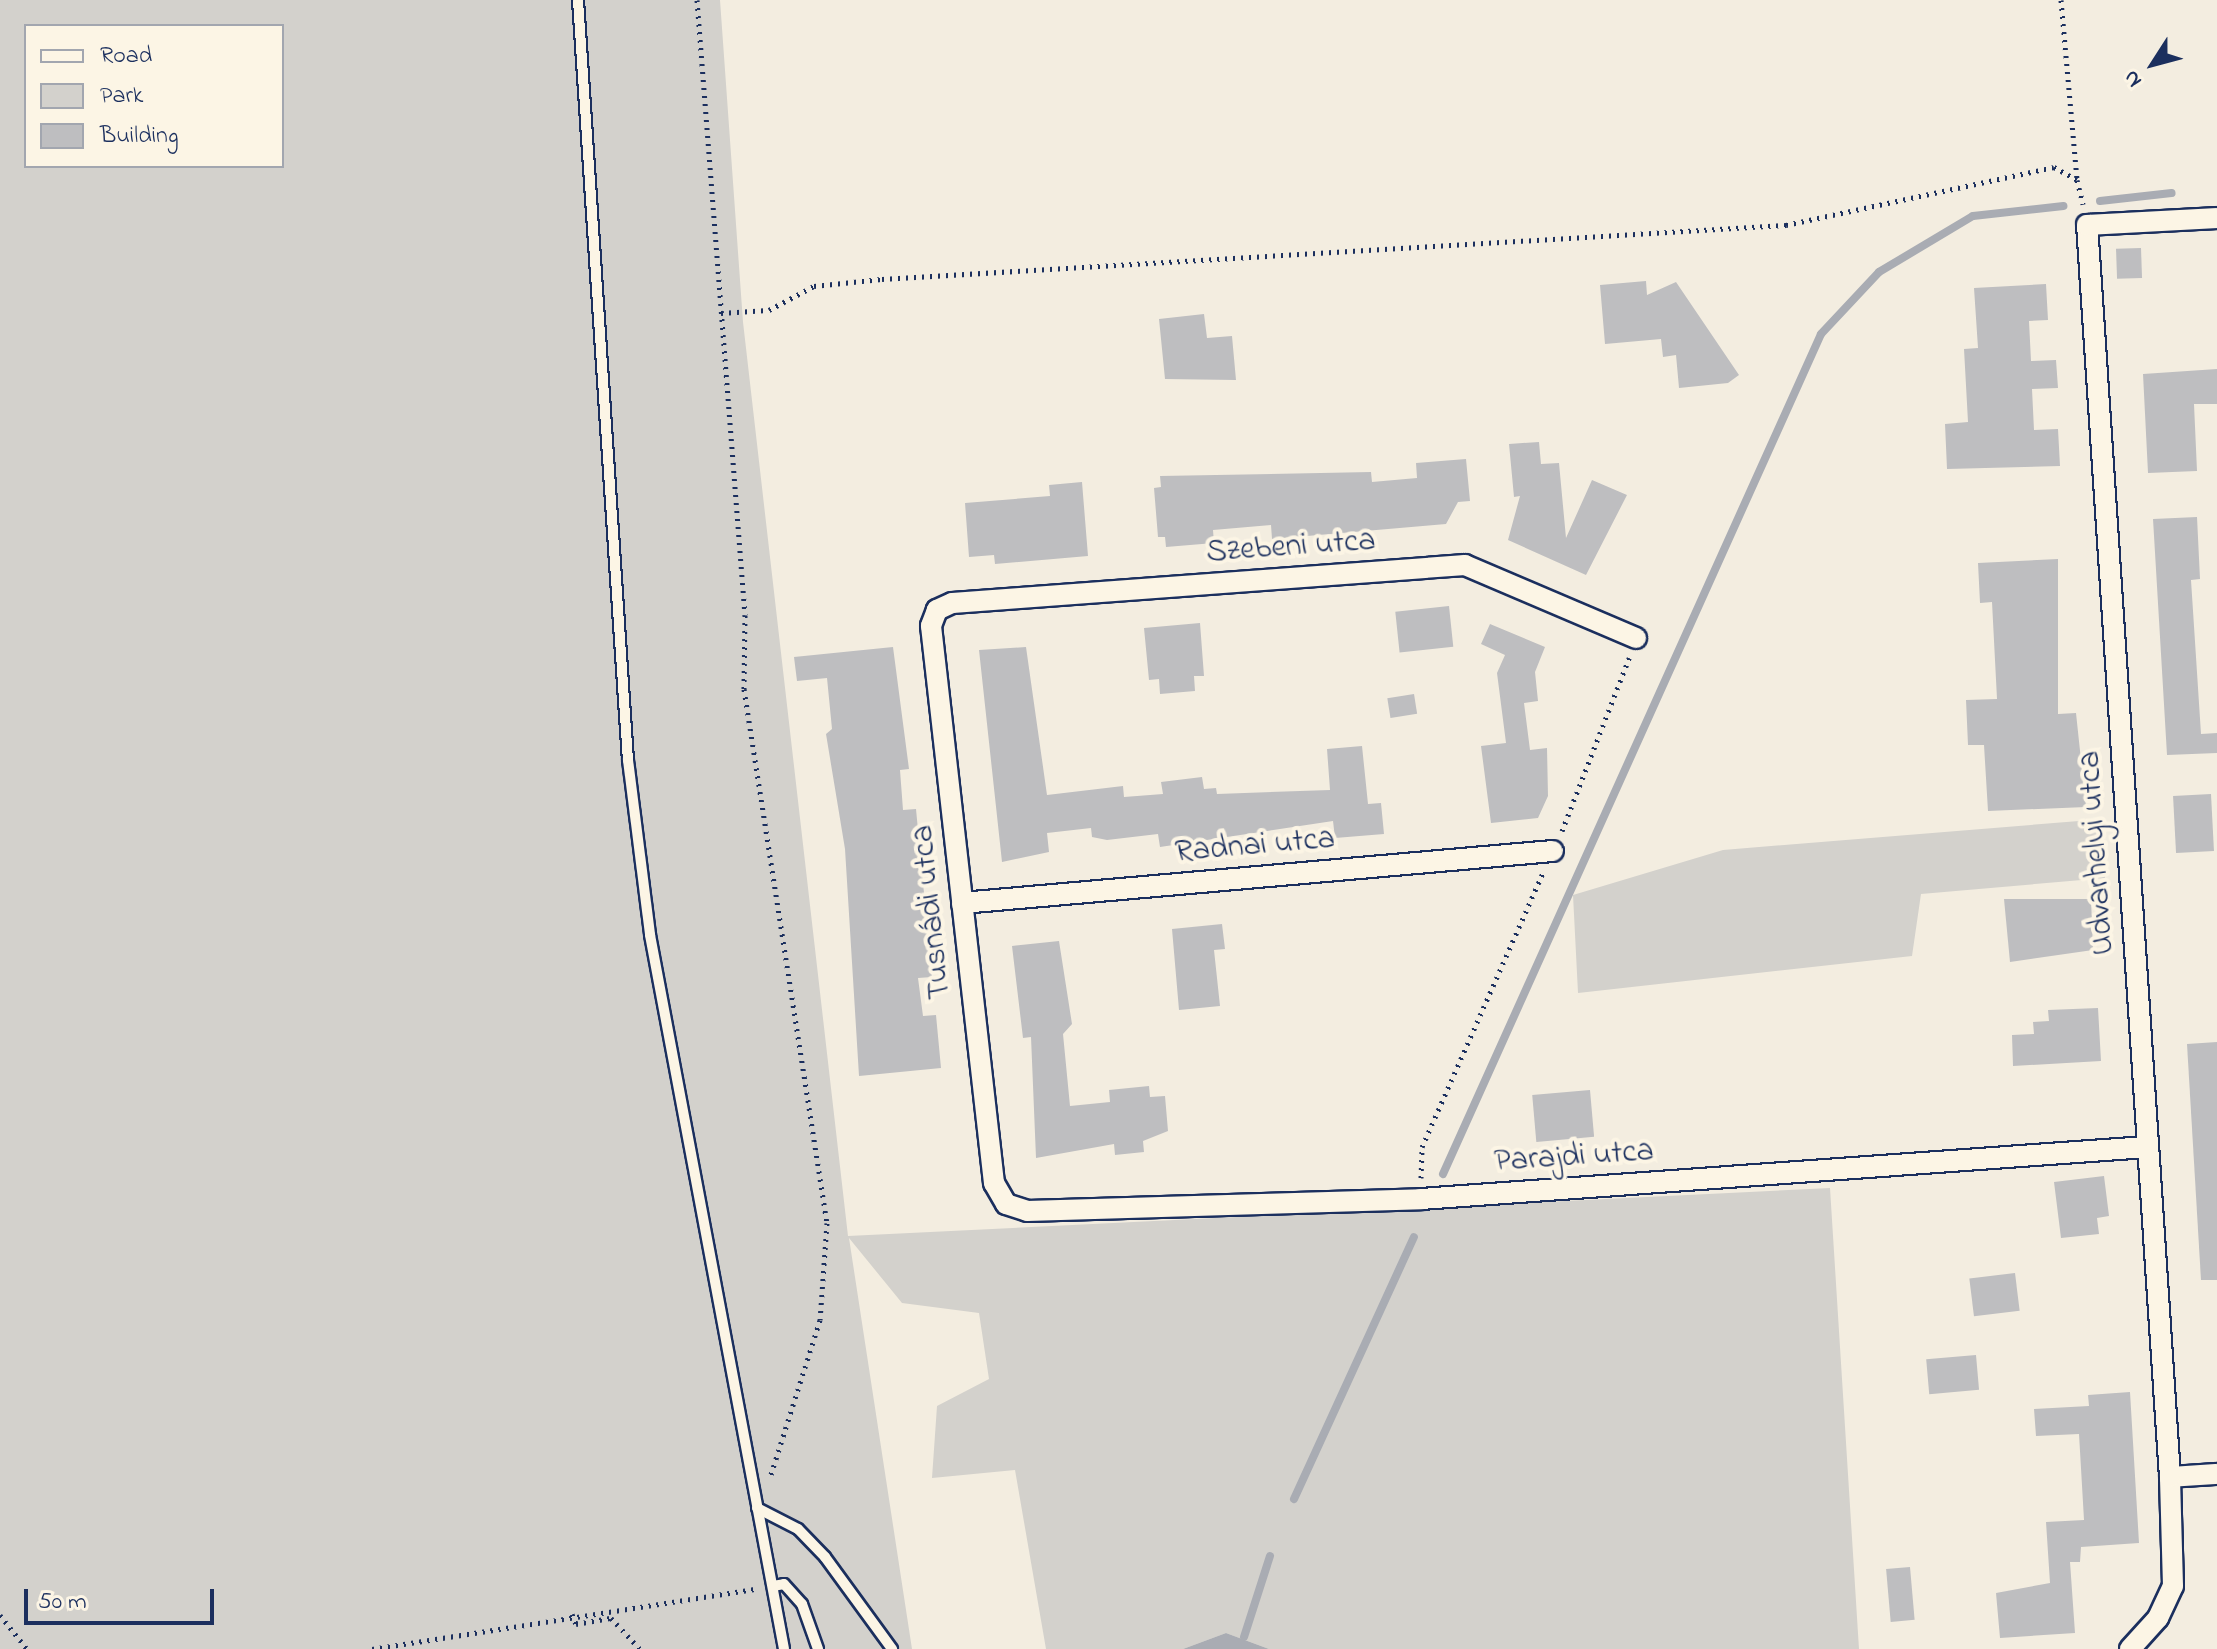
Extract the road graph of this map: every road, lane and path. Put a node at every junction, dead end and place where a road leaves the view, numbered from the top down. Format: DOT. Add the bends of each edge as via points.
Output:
graph roads {
  1 [pos="578,0"];
  2 [pos="697,0"];
  3 [pos="2061,0"];
  4 [pos="2077,180"];
  5 [pos="2217,218"];
  6 [pos="2087,225"];
  7 [pos="721,313"];
  8 [pos="937,610"];
  9 [pos="1636,638"];
  10 [pos="1553,851"];
  11 [pos="962,903"];
  12 [pos="2147,1147"];
  13 [pos="1421,1199"];
  14 [pos="1006,1204"];
  15 [pos="2217,1474"];
  16 [pos="2170,1477"];
  17 [pos="757,1508"];
  18 [pos="773,1586"];
  19 [pos="572,1614"];
  20 [pos="0,1615"];
  21 [pos="27,1649"];
  22 [pos="372,1649"];
  23 [pos="640,1649"];
  24 [pos="784,1649"];
  25 [pos="818,1649"];
  26 [pos="892,1649"];
  27 [pos="2130,1649"];
  1 -- 17 [label="lane" via="628,760 650,935"];
  2 -- 7 [label="path"];
  3 -- 4 [label="path"];
  4 -- 6 [label="path"];
  4 -- 7 [label="path" via="2054,167 2025,170 1908,203 1786,225 882,279 814,286 769,310"];
  5 -- 6 [label="street"];
  6 -- 12 [label="street, Udvarhelyi utca"];
  7 -- 17 [label="path" via="745,615 744,689 827,1223 820,1320"];
  8 -- 9 [label="street, Szebeni utca" via="952,603 1465,565"];
  8 -- 11 [label="street, Tusnádi utca" via="931,626"];
  9 -- 10 [label="path"];
  10 -- 11 [label="street, Radnai utca"];
  10 -- 13 [label="path" via="1422,1147"];
  11 -- 14 [label="street, Tusnádi utca" via="994,1183"];
  12 -- 13 [label="street, Parajdi utca"];
  12 -- 16 [label="street, Udvarhelyi utca"];
  13 -- 14 [label="street, Parajdi utca" via="1027,1211"];
  15 -- 16 [label="street"];
  16 -- 27 [label="street, Udvarhelyi utca" via="2173,1586 2158,1618"];
  17 -- 18 [label="lane"];
  17 -- 26 [label="lane" via="788,1522 825,1557"];
  18 -- 19 [label="path"];
  18 -- 24 [label="lane"];
  18 -- 25 [label="lane" via="784,1584 802,1604"];
  19 -- 22 [label="path"];
  19 -- 23 [label="path" via="576,1624 611,1618"];
  20 -- 21 [label="path"];
}
